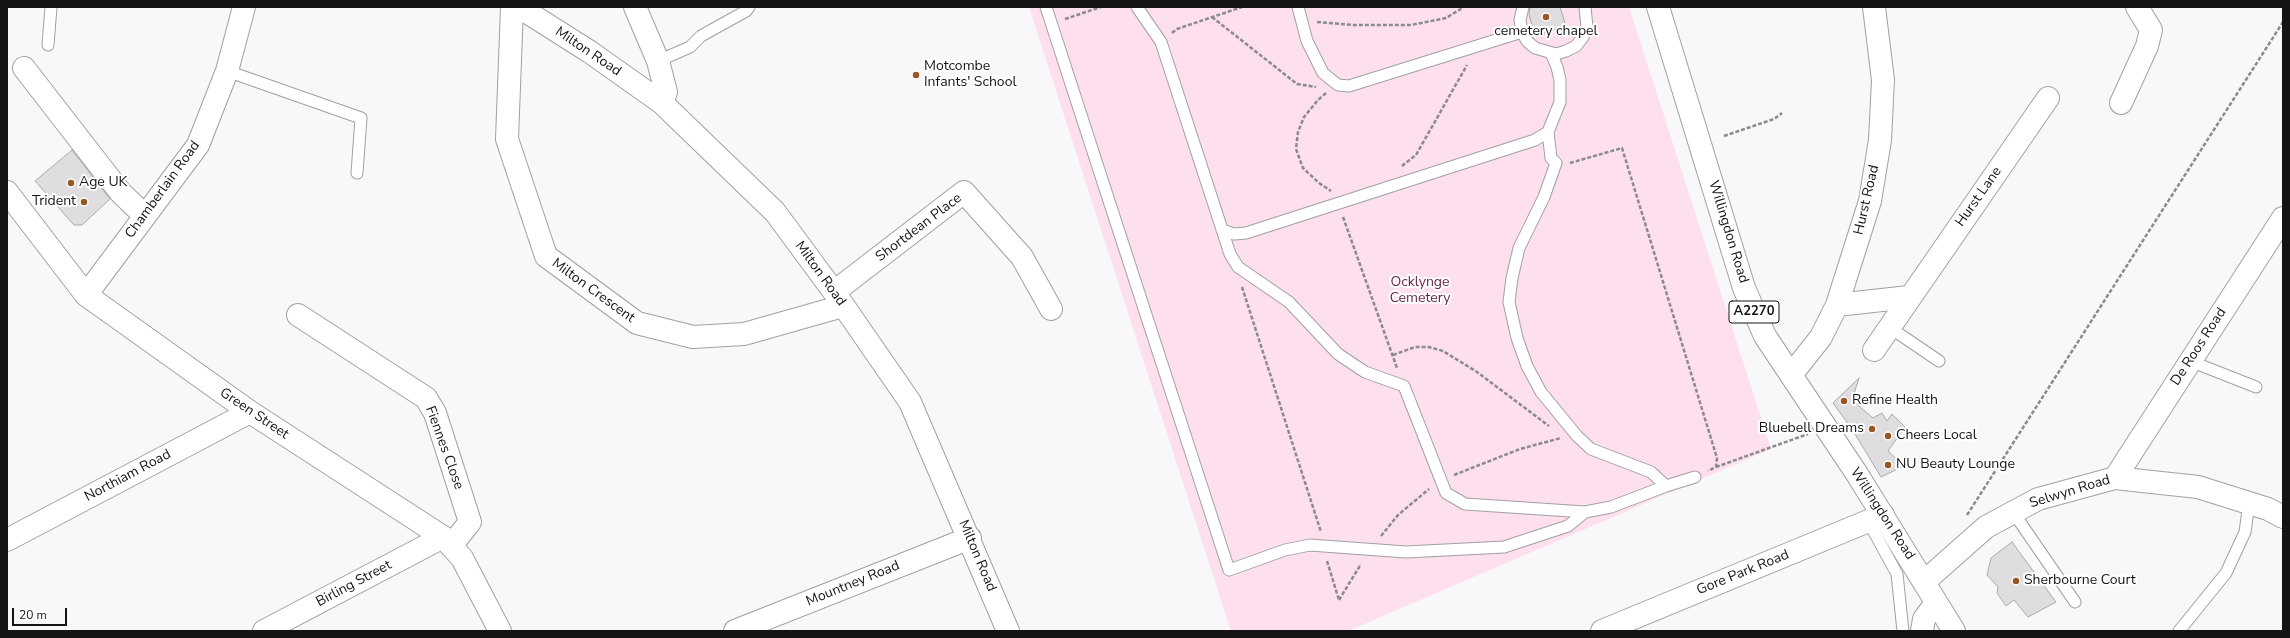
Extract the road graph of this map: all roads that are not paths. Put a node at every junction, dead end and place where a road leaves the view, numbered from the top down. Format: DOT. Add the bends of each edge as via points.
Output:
graph roads {
  1 [pos="50,7"];
  2 [pos="244,7"];
  3 [pos="512,7"];
  4 [pos="519,7"];
  5 [pos="635,7"];
  6 [pos="749,7"];
  7 [pos="1046,7"];
  8 [pos="1137,7"];
  9 [pos="1298,7"];
  10 [pos="1523,7"];
  11 [pos="1585,7"];
  12 [pos="1658,7"];
  13 [pos="1874,7"];
  14 [pos="2136,7"];
  15 [pos="1522,32"];
  16 [pos="48,45"];
  17 [pos="1551,53"];
  18 [pos="658,61"];
  19 [pos="24,68"];
  20 [pos="227,71"];
  21 [pos="2048,98"];
  22 [pos="2121,103"];
  23 [pos="662,104"];
  24 [pos="1548,132"];
  25 [pos="357,173"];
  26 [pos="7,192"];
  27 [pos="145,216"];
  28 [pos="2283,218"];
  29 [pos="1222,230"];
  30 [pos="86,295"];
  31 [pos="1909,297"];
  32 [pos="838,299"];
  33 [pos="1837,305"];
  34 [pos="1051,309"];
  35 [pos="298,316"];
  36 [pos="1889,327"];
  37 [pos="1874,350"];
  38 [pos="1939,361"];
  39 [pos="2190,361"];
  40 [pos="1791,375"];
  41 [pos="2256,387"];
  42 [pos="250,412"];
  43 [pos="1695,477"];
  44 [pos="2115,478"];
  45 [pos="1666,486"];
  46 [pos="2249,503"];
  47 [pos="1585,512"];
  48 [pos="2013,512"];
  49 [pos="1876,518"];
  50 [pos="2283,518"];
  51 [pos="970,538"];
  52 [pos="7,540"];
  53 [pos="447,542"];
  54 [pos="1925,581"];
  55 [pos="2075,602"];
  56 [pos="1936,603"];
  57 [pos="264,631"];
  58 [pos="500,631"];
  59 [pos="735,631"];
  60 [pos="1008,631"];
  61 [pos="1602,631"];
  62 [pos="1903,631"];
  63 [pos="1922,631"];
  64 [pos="1954,631"];
  65 [pos="2179,631"];
  1 -- 16 [label="lane"];
  2 -- 20 [label="street, Chamberlain Road"];
  3 -- 32 [label="street, Milton Crescent" via="507,139 546,256 637,324 692,337 744,334"];
  4 -- 23 [label="street, Milton Road" via="590,52"];
  5 -- 18 [label="street"];
  6 -- 18 [label="lane" via="700,36 690,47"];
  7 -- 47 [label="lane" via="1229,570 1286,550 1310,545 1406,552 1504,547 1568,526"];
  8 -- 29 [label="lane" via="1161,42"];
  9 -- 15 [label="lane" via="1307,41 1323,73 1338,85 1349,86"];
  10 -- 15 [label="lane" via="1520,20"];
  11 -- 17 [label="lane" via="1587,27 1583,37 1576,46 1566,51"];
  12 -- 40 [label="street, Willingdon Road / A2270" via="1744,288 1765,336"];
  13 -- 33 [label="street, Hurst Road" via="1883,80 1880,140 1870,202"];
  14 -- 22 [label="street" via="2151,30 2147,46"];
  15 -- 17 [label="lane" via="1535,48"];
  17 -- 24 [label="lane" via="1560,80 1560,102"];
  18 -- 23 [label="street" via="666,92"];
  19 -- 27 [label="street" via="121,193"];
  20 -- 25 [label="lane" via="361,118"];
  20 -- 27 [label="street, Chamberlain Road" via="198,145"];
  21 -- 31 [label="street, Hurst Lane"];
  23 -- 32 [label="street, Milton Road" via="775,212"];
  24 -- 29 [label="lane" via="1535,140 1246,233 1234,234"];
  24 -- 45 [label="lane" via="1551,158 1556,163 1544,197 1519,248 1508,302 1517,338 1527,366 1541,392 1577,436 1590,448 1650,472"];
  26 -- 30 [label="street, Green Street"];
  27 -- 30 [label="street, Chamberlain Road"];
  28 -- 39 [label="street, De Roos Road"];
  29 -- 47 [label="lane" via="1230,254 1238,267 1289,302 1338,354 1365,372 1404,386 1441,483 1446,493 1455,500 1466,504"];
  30 -- 42 [label="street, Green Street"];
  31 -- 33 [label="street"];
  31 -- 36 [label="street, Hurst Lane"];
  32 -- 34 [label="street, Shortdean Place" via="964,192 1022,257"];
  32 -- 51 [label="street, Milton Road" via="910,402"];
  33 -- 40 [label="street, Hurst Road" via="1821,337"];
  35 -- 53 [label="street, Fiennes Close" via="426,398 435,413 470,522"];
  36 -- 37 [label="street, Hurst Lane"];
  36 -- 38 [label="lane"];
  39 -- 41 [label="lane"];
  39 -- 44 [label="street, De Roos Road"];
  40 -- 49 [label="street, Willingdon Road / A2270" via="1826,428"];
  42 -- 52 [label="street, Northiam Road"];
  42 -- 53 [label="street, Green Street"];
  43 -- 45 [label="lane"];
  44 -- 46 [label="street, Selwyn Road" via="2198,487"];
  44 -- 48 [label="street, Selwyn Road" via="2038,499"];
  45 -- 47 [label="lane" via="1611,508"];
  46 -- 50 [label="street, Selwyn Road" via="2268,509"];
  46 -- 65 [label="lane" via="2245,532 2226,573 2189,622"];
  48 -- 54 [label="street, Selwyn Road" via="1986,526"];
  48 -- 55 [label="lane"];
  49 -- 54 [label="street, Willingdon Road / A2270"];
  49 -- 61 [label="street, Gore Park Road"];
  49 -- 62 [label="lane" via="1897,574"];
  51 -- 59 [label="street, Mountney Road"];
  51 -- 60 [label="street, Milton Road"];
  53 -- 57 [label="street, Birling Street"];
  53 -- 58 [label="street, Green Street" via="462,558"];
  54 -- 56 [label="street, A2270"];
  56 -- 63 [label="street" via="1924,619"];
  56 -- 64 [label="street, A2270"];
}
